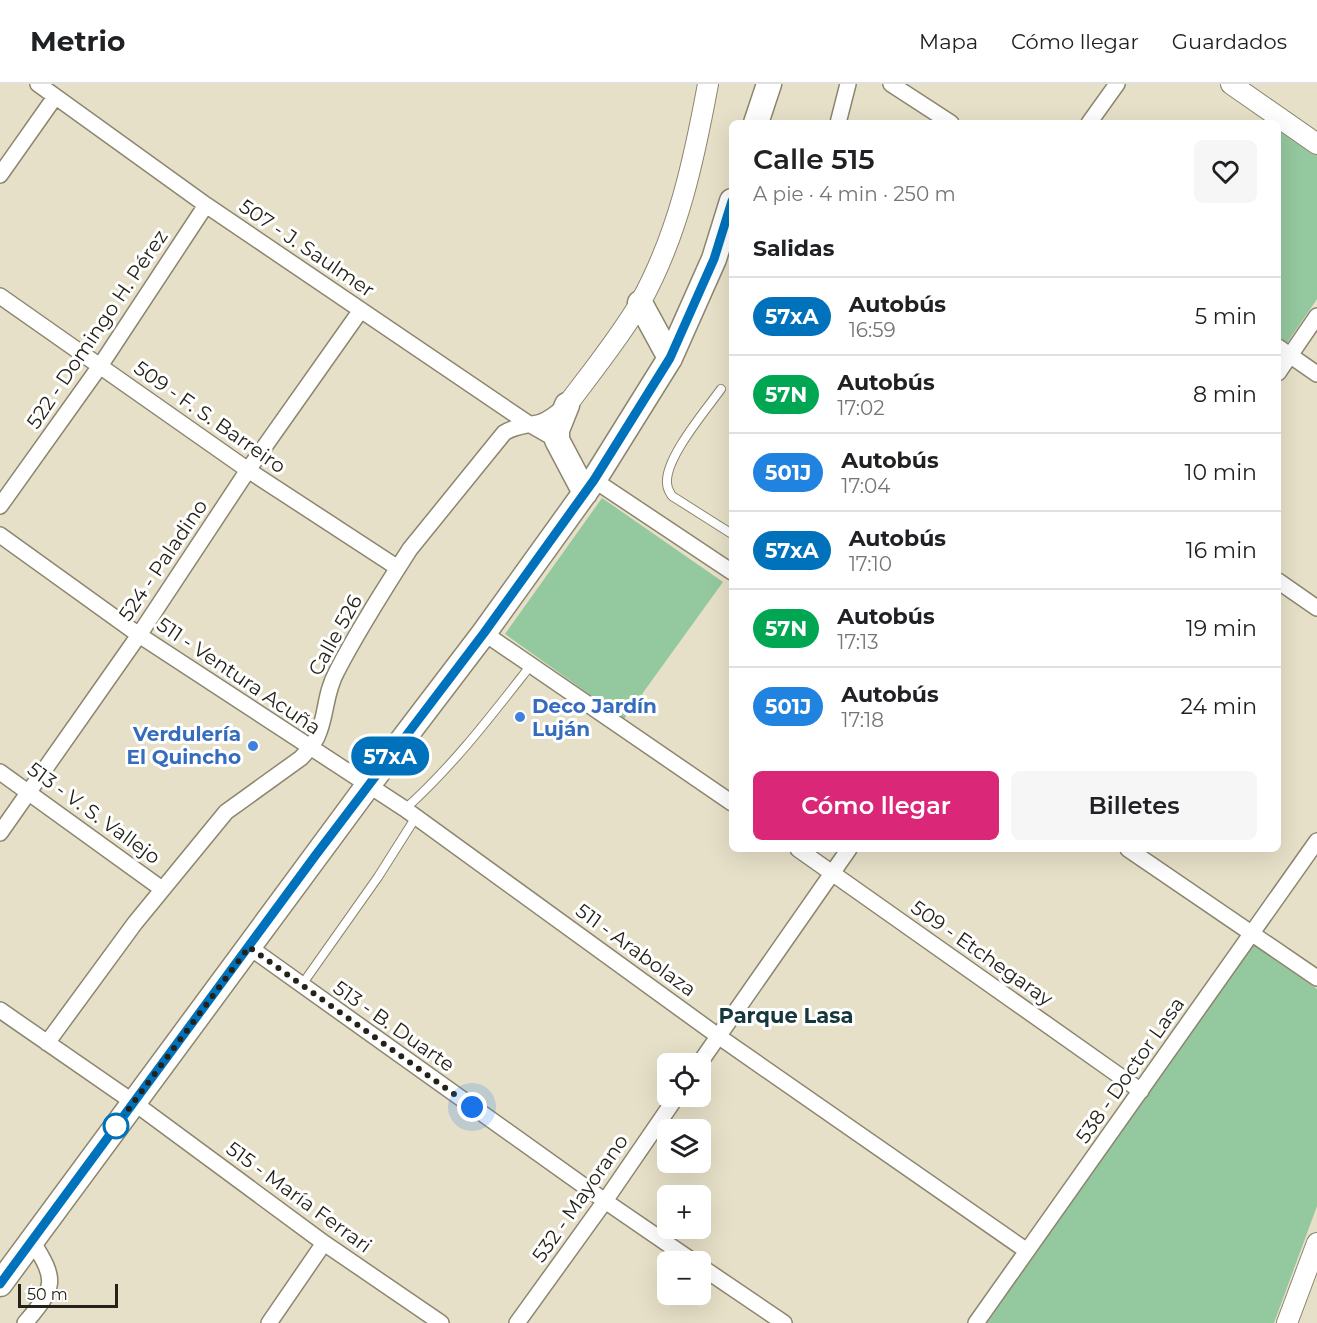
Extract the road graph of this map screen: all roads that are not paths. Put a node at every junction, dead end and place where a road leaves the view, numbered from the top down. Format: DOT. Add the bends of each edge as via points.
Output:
graph roads {
  1 [pos="38,84"];
  2 [pos="708,84"];
  3 [pos="769,84"];
  4 [pos="849,84"];
  5 [pos="891,84"];
  6 [pos="1117,84"];
  7 [pos="1231,84"];
  8 [pos="55,97"];
  9 [pos="757,120"];
  10 [pos="838,120"];
  11 [pos="946,120"];
  12 [pos="1091,120"];
  13 [pos="1317,144"];
  14 [pos="0,174"];
  15 [pos="206,205"];
  16 [pos="729,211"];
  17 [pos="0,296"];
  18 [pos="639,303"];
  19 [pos="361,310"];
  20 [pos="1317,316"];
  21 [pos="1284,351"];
  22 [pos="670,358"];
  23 [pos="100,366"];
  24 [pos="1317,374"];
  25 [pos="721,389"];
  26 [pos="567,405"];
  27 [pos="529,424"];
  28 [pos="557,440"];
  29 [pos="248,470"];
  30 [pos="590,486"];
  31 [pos="0,506"];
  32 [pos="729,532"];
  33 [pos="0,535"];
  34 [pos="398,568"];
  35 [pos="729,570"];
  36 [pos="1281,583"];
  37 [pos="1317,608"];
  38 [pos="484,633"];
  39 [pos="139,635"];
  40 [pos="532,664"];
  41 [pos="310,748"];
  42 [pos="0,772"];
  43 [pos="369,784"];
  44 [pos="29,791"];
  45 [pos="729,801"];
  46 [pos="410,813"];
  47 [pos="0,833"];
  48 [pos="1317,841"];
  49 [pos="802,852"];
  50 [pos="847,852"];
  51 [pos="1132,852"];
  52 [pos="832,873"];
  53 [pos="162,889"];
  54 [pos="1251,934"];
  55 [pos="249,947"];
  56 [pos="1317,978"];
  57 [pos="301,986"];
  58 [pos="0,1010"];
  59 [pos="718,1036"];
  60 [pos="47,1042"];
  61 [pos="706,1053"];
  62 [pos="1141,1091"];
  63 [pos="134,1102"];
  64 [pos="669,1107"];
  65 [pos="605,1201"];
  66 [pos="32,1240"];
  67 [pos="324,1243"];
  68 [pos="1317,1243"];
  69 [pos="678,1251"];
  70 [pos="1027,1251"];
  71 [pos="711,1273"];
  72 [pos="0,1284"];
  73 [pos="25,1323"];
  74 [pos="269,1323"];
  75 [pos="441,1323"];
  76 [pos="517,1323"];
  77 [pos="784,1323"];
  78 [pos="976,1323"];
  79 [pos="1287,1323"];
  1 -- 8 [label="street, 507 - J. Saulmer"];
  2 -- 18 [label="street" via="677,218"];
  3 -- 9 [label="main road"];
  4 -- 10 [label="street"];
  5 -- 11 [label="street"];
  6 -- 12 [label="street"];
  7 -- 13 [label="street"];
  8 -- 14 [label="street"];
  8 -- 15 [label="street, 507 - J. Saulmer"];
  15 -- 19 [label="street, 507 - J. Saulmer"];
  15 -- 23 [label="street, 522 - Domingo H. Pérez"];
  16 -- 22 [label="main road" via="714,259"];
  17 -- 23 [label="street, 509 - F. S. Barreiro"];
  18 -- 22 [label="main road"];
  18 -- 26 [label="street"];
  19 -- 27 [label="street, 507 - J. Saulmer"];
  19 -- 29 [label="street, 524 - Paladino"];
  20 -- 21 [label="street"];
  21 -- 24 [label="street"];
  22 -- 30 [label="main road"];
  23 -- 29 [label="street, 509 - F. S. Barreiro"];
  23 -- 31 [label="street, 522 - Domingo H. Pérez"];
  25 -- 32 [label="lane" via="687,435 666,480 672,496"];
  26 -- 27 [label="street, Calle 526" via="552,417"];
  26 -- 28 [label="main road"];
  27 -- 28 [label="street, 507 - J. Saulmer"];
  27 -- 34 [label="street, Calle 526" via="504,433"];
  28 -- 30 [label="main road"];
  29 -- 34 [label="street, 509 - F. S. Barreiro"];
  29 -- 39 [label="street, 524 - Paladino"];
  30 -- 35 [label="street"];
  30 -- 38 [label="main road"];
  33 -- 39 [label="street, 511 - Ventura Acuña"];
  34 -- 41 [label="street, Calle 526" via="337,670 327,694 320,731"];
  36 -- 37 [label="street"];
  38 -- 40 [label="street"];
  38 -- 43 [label="main road"];
  39 -- 41 [label="street, 511 - Ventura Acuña"];
  39 -- 44 [label="street, 524 - Paladino"];
  40 -- 45 [label="street"];
  40 -- 46 [label="lane"];
  41 -- 43 [label="street, 511 - Ventura Acuña"];
  41 -- 53 [label="street, Calle 526" via="226,812"];
  42 -- 44 [label="street, 513 - V. S. Vallejo"];
  43 -- 46 [label="street, 511 - Arabolaza"];
  43 -- 55 [label="main road"];
  44 -- 47 [label="street, 524 - Paladino"];
  44 -- 53 [label="street, 513 - V. S. Vallejo"];
  46 -- 57 [label="lane" via="378,877"];
  46 -- 59 [label="street, 511 - Arabolaza"];
  48 -- 54 [label="street, 538 - Doctor Lasa"];
  49 -- 52 [label="street, 509 - Etchegaray"];
  50 -- 52 [label="street"];
  51 -- 54 [label="street"];
  52 -- 59 [label="street"];
  52 -- 62 [label="street, 509 - Etchegaray"];
  53 -- 60 [label="street, Calle 526"];
  54 -- 56 [label="street"];
  54 -- 62 [label="street, 538 - Doctor Lasa"];
  55 -- 57 [label="street, 513 - B. Duarte"];
  55 -- 63 [label="main road"];
  57 -- 65 [label="street, 513 - B. Duarte"];
  58 -- 60 [label="street, 515 - María Ferrari"];
  59 -- 61 [label="street"];
  59 -- 70 [label="street, 511 - Arabolaza"];
  60 -- 63 [label="street, 515 - María Ferrari"];
  62 -- 70 [label="street, 538 - Doctor Lasa"];
  63 -- 66 [label="main road"];
  63 -- 67 [label="street, 515 - María Ferrari"];
  64 -- 65 [label="street, 532 - Mayorano"];
  65 -- 69 [label="street, 513 - B. Duarte"];
  65 -- 76 [label="street, 532 - Mayorano"];
  66 -- 72 [label="main road"];
  66 -- 73 [label="street" via="46,1264 50,1281 41,1302"];
  67 -- 74 [label="street"];
  67 -- 75 [label="street, 515 - María Ferrari"];
  68 -- 79 [label="street"];
  70 -- 78 [label="street, 538 - Doctor Lasa"];
  71 -- 77 [label="street"];
}
